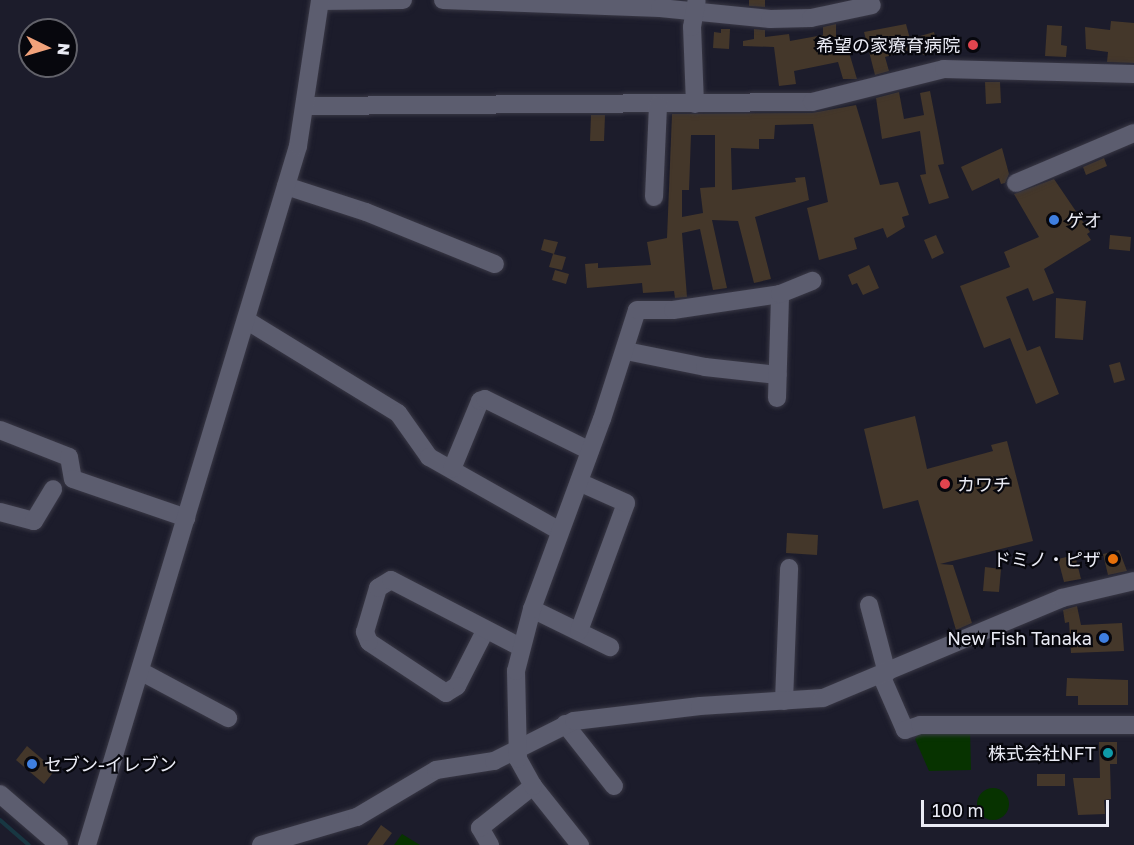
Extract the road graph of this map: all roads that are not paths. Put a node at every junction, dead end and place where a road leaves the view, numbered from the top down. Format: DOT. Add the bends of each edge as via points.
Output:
graph roads {
  1 [pos="320,0"];
  2 [pos="403,0"];
  3 [pos="443,0"];
  4 [pos="636,3"];
  5 [pos="872,4"];
  6 [pos="695,7"];
  7 [pos="1134,74"];
  8 [pos="695,104"];
  9 [pos="658,105"];
  10 [pos="306,106"];
  11 [pos="1134,133"];
  12 [pos="1016,183"];
  13 [pos="286,186"];
  14 [pos="654,197"];
  15 [pos="495,264"];
  16 [pos="813,281"];
  17 [pos="780,294"];
  18 [pos="246,320"];
  19 [pos="626,351"];
  20 [pos="778,375"];
  21 [pos="777,398"];
  22 [pos="0,430"];
  23 [pos="590,451"];
  24 [pos="452,469"];
  25 [pos="579,482"];
  26 [pos="53,489"];
  27 [pos="0,512"];
  28 [pos="186,518"];
  29 [pos="560,531"];
  30 [pos="789,568"];
  31 [pos="1134,580"];
  32 [pos="869,605"];
  33 [pos="532,609"];
  34 [pos="485,631"];
  35 [pos="579,631"];
  36 [pos="520,646"];
  37 [pos="610,647"];
  38 [pos="140,671"];
  39 [pos="884,674"];
  40 [pos="784,701"];
  41 [pos="228,718"];
  42 [pos="565,724"];
  43 [pos="1134,725"];
  44 [pos="517,750"];
  45 [pos="533,786"];
  46 [pos="614,786"];
  47 [pos="0,794"];
  48 [pos="284,841"];
  49 [pos="59,845"];
  50 [pos="87,845"];
  51 [pos="261,845"];
  52 [pos="490,845"];
  53 [pos="579,845"];
  1 -- 2 [label="street"];
  1 -- 10 [label="street"];
  3 -- 4 [label="street"];
  4 -- 6 [label="street"];
  5 -- 6 [label="street" via="811,18"];
  6 -- 8 [label="street"];
  7 -- 8 [label="street" via="949,69 829,100"];
  8 -- 9 [label="street"];
  9 -- 10 [label="street"];
  9 -- 14 [label="street"];
  10 -- 13 [label="street"];
  11 -- 12 [label="street"];
  13 -- 15 [label="street" via="366,212"];
  13 -- 18 [label="street"];
  16 -- 17 [label="street"];
  17 -- 19 [label="street" via="672,310 637,310"];
  17 -- 20 [label="street"];
  18 -- 24 [label="street" via="398,413 424,452"];
  18 -- 28 [label="street"];
  19 -- 20 [label="street" via="714,369"];
  19 -- 23 [label="street"];
  20 -- 21 [label="street"];
  22 -- 28 [label="street" via="69,457 74,479"];
  23 -- 24 [label="street" via="485,399 480,401"];
  23 -- 25 [label="street"];
  24 -- 29 [label="street"];
  25 -- 29 [label="street"];
  25 -- 35 [label="street" via="626,503"];
  26 -- 27 [label="street" via="34,521"];
  28 -- 38 [label="street"];
  29 -- 33 [label="street"];
  30 -- 40 [label="street"];
  31 -- 39 [label="street" via="1062,598"];
  32 -- 39 [label="street"];
  33 -- 35 [label="street"];
  33 -- 36 [label="street"];
  34 -- 34 [label="street" via="385,580 378,588 365,632 369,642 441,691 450,693"];
  34 -- 36 [label="street"];
  35 -- 37 [label="street"];
  36 -- 44 [label="street" via="515,679"];
  38 -- 41 [label="street"];
  38 -- 50 [label="street"];
  39 -- 40 [label="street" via="824,698"];
  39 -- 43 [label="street" via="905,730 920,725"];
  40 -- 42 [label="street" via="638,712"];
  42 -- 44 [label="street"];
  42 -- 46 [label="street"];
  44 -- 45 [label="street"];
  44 -- 48 [label="street" via="483,765 442,768 367,813"];
  45 -- 52 [label="street" via="480,828"];
  45 -- 53 [label="street"];
  47 -- 49 [label="street"];
  48 -- 51 [label="street"];
}
